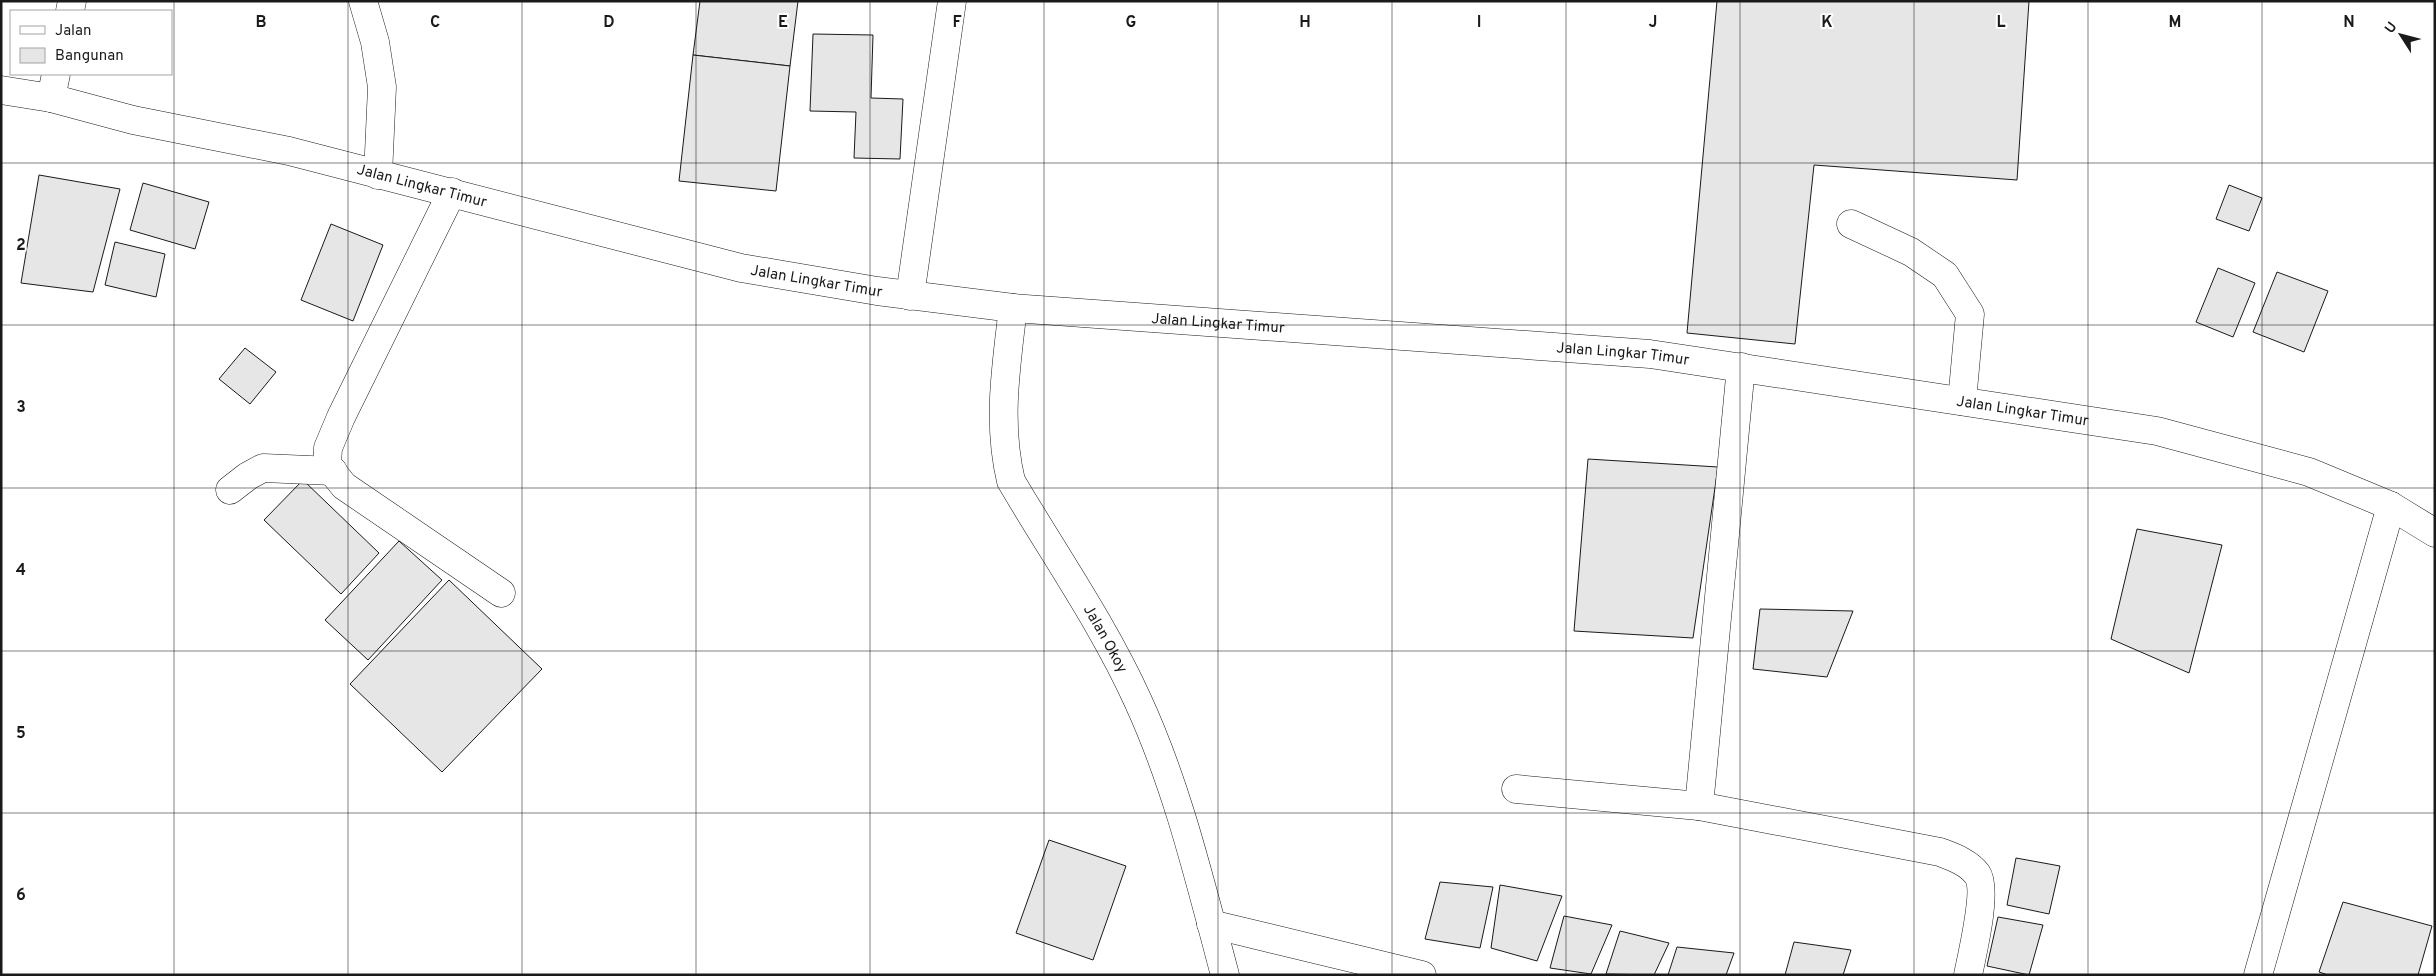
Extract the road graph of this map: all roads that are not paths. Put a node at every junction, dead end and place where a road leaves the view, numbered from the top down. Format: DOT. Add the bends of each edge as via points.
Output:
graph roads {
  1 [pos="363,1"];
  2 [pos="952,1"];
  3 [pos="53,86"];
  4 [pos="1,90"];
  5 [pos="378,175"];
  6 [pos="452,192"];
  7 [pos="1851,224"];
  8 [pos="910,296"];
  9 [pos="1013,308"];
  10 [pos="1741,368"];
  11 [pos="1962,402"];
  12 [pos="333,471"];
  13 [pos="230,490"];
  14 [pos="2391,506"];
  15 [pos="2435,533"];
  16 [pos="501,593"];
  17 [pos="1516,789"];
  18 [pos="1699,806"];
  19 [pos="1211,924"];
  20 [pos="1225,975"];
  21 [pos="1422,975"];
  22 [pos="1968,975"];
  23 [pos="2258,975"];
  1 -- 5 [label="street" via="375,42 382,87"];
  2 -- 8 [label="street"];
  3 -- 4 [label="street, Jalan Lingkar Timur"];
  3 -- 5 [label="street, Jalan Lingkar Timur" via="133,120 289,151"];
  5 -- 6 [label="street, Jalan Lingkar Timur"];
  6 -- 8 [label="street, Jalan Lingkar Timur" via="741,268"];
  6 -- 12 [label="street" via="341,416 328,448 327,465"];
  7 -- 11 [label="street" via="1911,252 1946,274 1970,314"];
  8 -- 9 [label="street, Jalan Lingkar Timur"];
  9 -- 10 [label="street, Jalan Lingkar Timur" via="1650,354"];
  9 -- 19 [label="street, Jalan Okoy" via="1002,419 1005,458 1011,481 1100,625 1138,700 1174,788"];
  10 -- 11 [label="street, Jalan Lingkar Timur"];
  10 -- 18 [label="street"];
  11 -- 14 [label="street, Jalan Lingkar Timur" via="2157,431 2310,472"];
  12 -- 13 [label="street" via="263,468"];
  12 -- 16 [label="street" via="344,486"];
  14 -- 15 [label="street, Jalan Lingkar Timur"];
  14 -- 23 [label="street"];
  17 -- 18 [label="street"];
  18 -- 22 [label="street" via="1940,852 1959,859 1978,875 1982,897"];
  19 -- 20 [label="street, Jalan Okoy"];
  19 -- 21 [label="street"];
}
